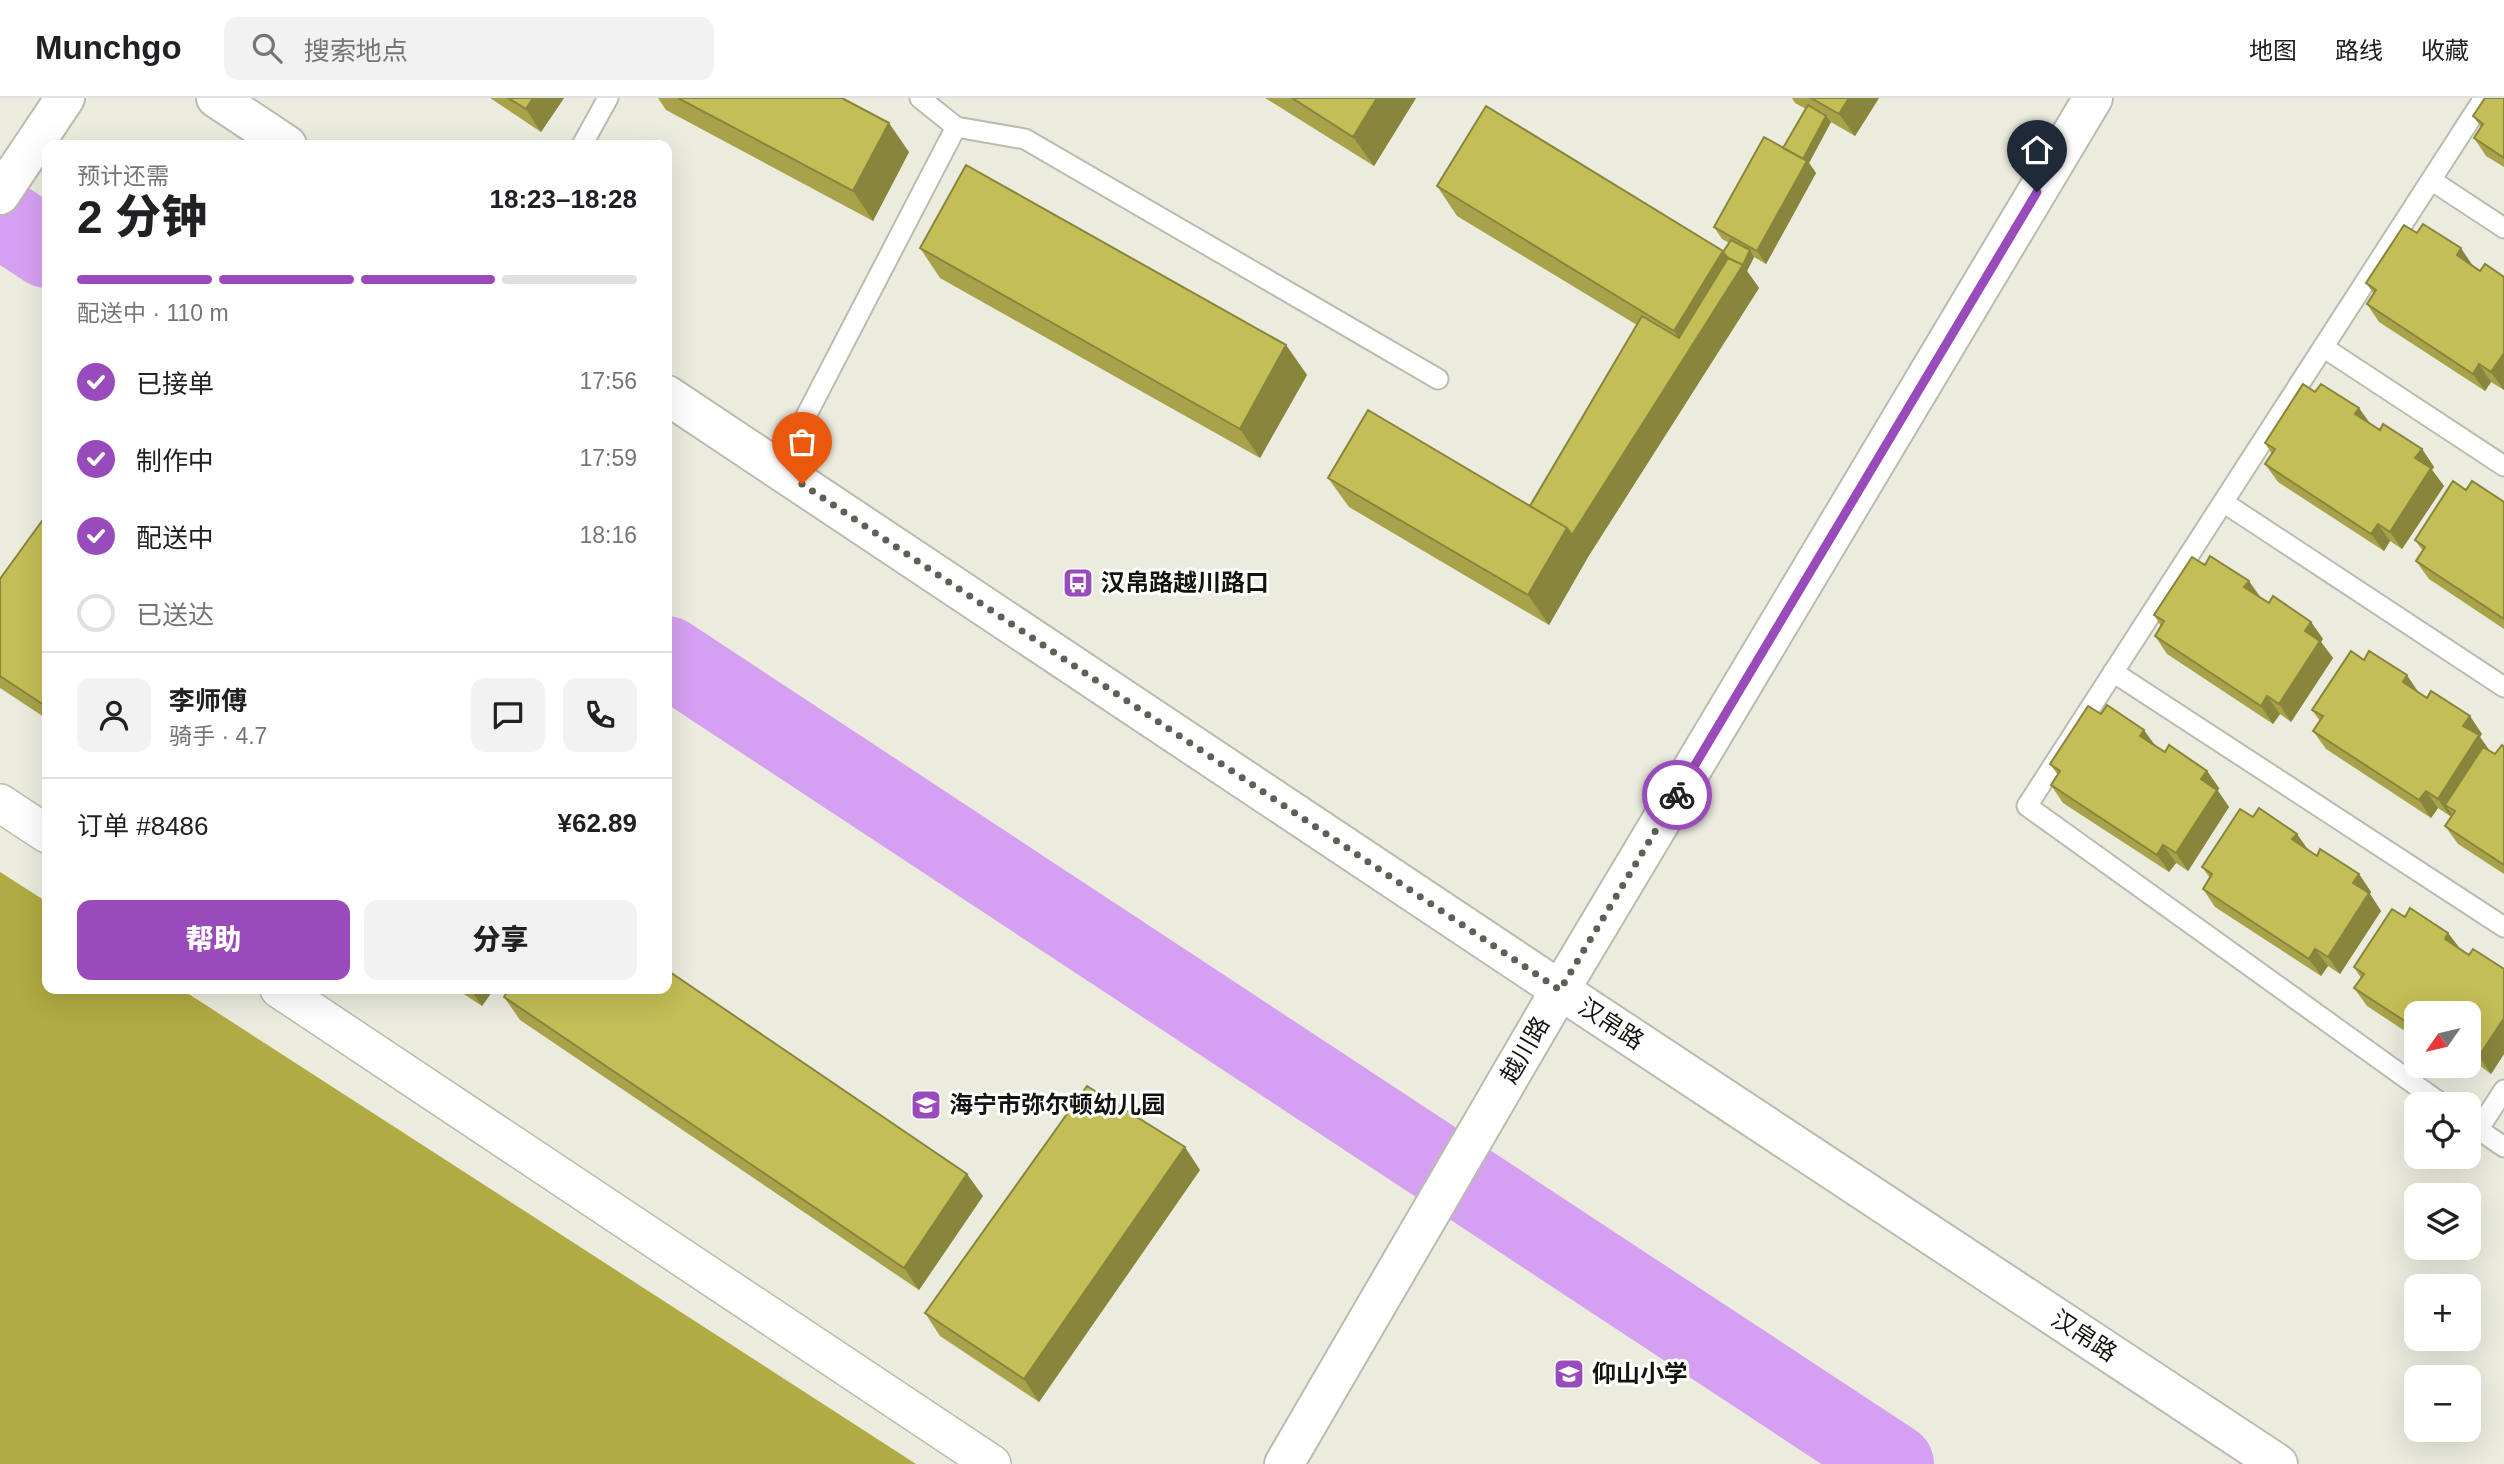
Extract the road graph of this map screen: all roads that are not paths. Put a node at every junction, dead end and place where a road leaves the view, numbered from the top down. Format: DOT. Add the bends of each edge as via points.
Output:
graph roads {
  1 [pos="65,98"];
  2 [pos="216,98"];
  3 [pos="607,98"];
  4 [pos="920,98"];
  5 [pos="2094,98"];
  6 [pos="2484,98"];
  7 [pos="956,127"];
  8 [pos="279,140"];
  9 [pos="585,140"];
  10 [pos="2431,180"];
  11 [pos="0,195"];
  12 [pos="2504,228"];
  13 [pos="2323,347"];
  14 [pos="1438,379"];
  15 [pos="672,398"];
  16 [pos="2504,466"];
  17 [pos="779,468"];
  18 [pos="2223,502"];
  19 [pos="2113,672"];
  20 [pos="2504,687"];
  21 [pos="0,803"];
  22 [pos="42,831"];
  23 [pos="2504,927"];
  24 [pos="1560,990"];
  25 [pos="287,994"];
  26 [pos="2504,1090"];
  27 [pos="2425,1092"];
  28 [pos="2481,1118"];
  29 [pos="2481,1132"];
  30 [pos="2504,1147"];
  31 [pos="992,1464"];
  32 [pos="1284,1464"];
  33 [pos="2278,1464"];
  1 -- 11 [label="street"];
  2 -- 8 [label="street"];
  3 -- 9 [label="lane"];
  4 -- 7 [label="lane"];
  5 -- 24 [label="street, 越川路"];
  6 -- 10 [label="lane"];
  7 -- 14 [label="lane" via="1025,139"];
  7 -- 17 [label="lane"];
  10 -- 12 [label="lane"];
  10 -- 13 [label="lane"];
  13 -- 16 [label="lane"];
  13 -- 18 [label="lane"];
  15 -- 17 [label="street, 汉帛路"];
  17 -- 24 [label="street, 汉帛路"];
  18 -- 19 [label="lane"];
  18 -- 20 [label="lane"];
  19 -- 23 [label="lane"];
  19 -- 27 [label="lane" via="2027,806"];
  21 -- 22 [label="street"];
  24 -- 32 [label="street, 越川路"];
  24 -- 33 [label="street, 汉帛路"];
  25 -- 31 [label="street"];
  26 -- 28 [label="lane"];
  29 -- 30 [label="lane"];
}
